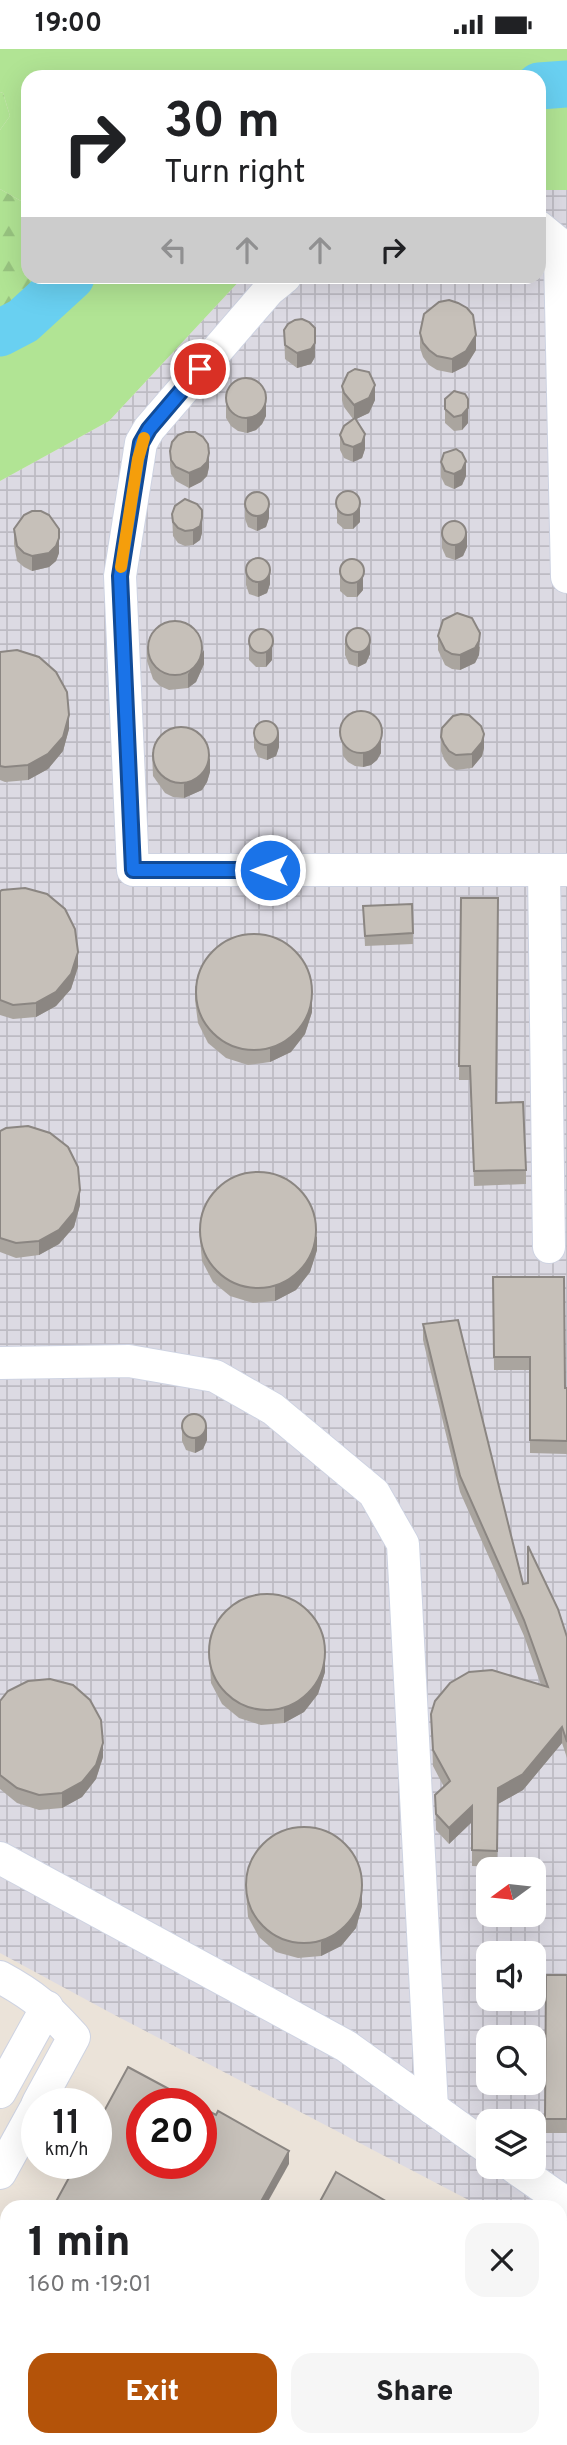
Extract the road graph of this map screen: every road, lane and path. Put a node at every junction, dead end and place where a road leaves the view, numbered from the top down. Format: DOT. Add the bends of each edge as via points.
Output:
graph roads {
  1 [pos="546,233"];
  2 [pos="276,284"];
  3 [pos="567,577"];
  4 [pos="555,870"];
  5 [pos="549,1247"];
  6 [pos="0,1363"];
  7 [pos="0,1859"];
  8 [pos="0,1977"];
  9 [pos="47,2007"];
  10 [pos="46,2088"];
  11 [pos="0,2092"];
  12 [pos="432,2108"];
  13 [pos="21,2134"];
  14 [pos="476,2139"];
  15 [pos="0,2173"];
  16 [pos="531,2179"];
  17 [pos="561,2200"];
  1 -- 3 [label="lane" via="556,241 560,257"];
  2 -- 4 [label="lane" via="141,443 120,576 133,870"];
  4 -- 5 [label="lane"];
  6 -- 12 [label="lane" via="129,1361 215,1376 273,1409 374,1493 398,1534 403,1544"];
  7 -- 12 [label="lane" via="346,2046"];
  8 -- 9 [label="lane"];
  9 -- 10 [label="lane" via="74,2037"];
  9 -- 11 [label="lane"];
  12 -- 14 [label="lane"];
  13 -- 15 [label="lane"];
  16 -- 17 [label="lane"];
}
